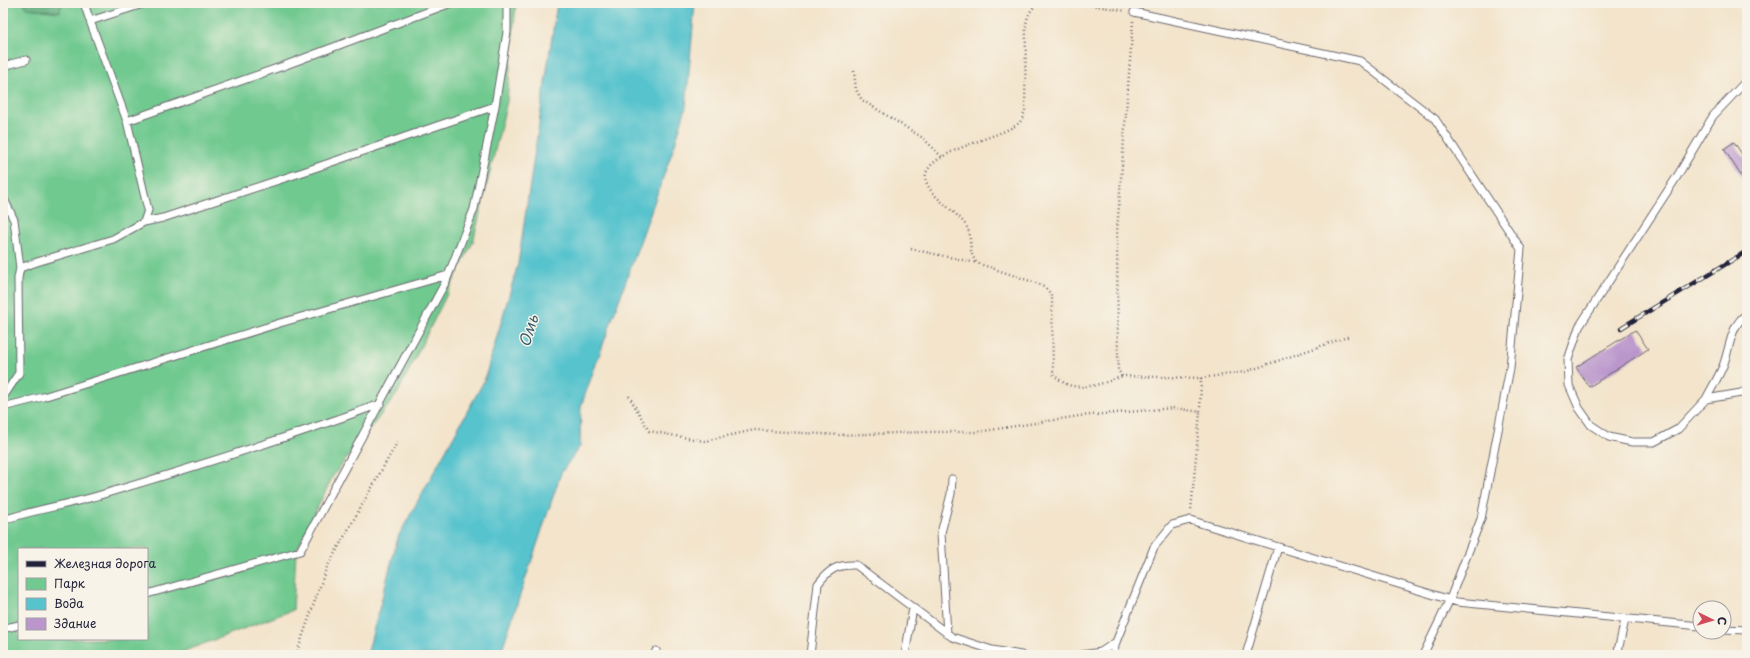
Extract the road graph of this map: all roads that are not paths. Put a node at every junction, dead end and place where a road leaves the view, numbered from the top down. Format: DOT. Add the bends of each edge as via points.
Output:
graph roads {
  1 [pos="84,3"];
  2 [pos="146,3"];
  3 [pos="451,3"];
  4 [pos="507,3"];
  5 [pos="1134,12"];
  6 [pos="90,21"];
  7 [pos="26,60"];
  8 [pos="3,66"];
  9 [pos="1747,80"];
  10 [pos="495,106"];
  11 [pos="127,122"];
  12 [pos="3,197"];
  13 [pos="144,222"];
  14 [pos="20,268"];
  15 [pos="448,275"];
  16 [pos="1747,314"];
  17 [pos="1747,390"];
  18 [pos="3,397"];
  19 [pos="1706,400"];
  20 [pos="380,404"];
  21 [pos="3,406"];
  22 [pos="952,479"];
  23 [pos="3,520"];
  24 [pos="1278,547"];
  25 [pos="148,594"];
  26 [pos="1450,599"];
  27 [pos="913,608"];
  28 [pos="1625,620"];
  29 [pos="18,625"];
  30 [pos="1692,625"];
  31 [pos="3,627"];
  32 [pos="1732,629"];
  33 [pos="1747,630"];
  34 [pos="947,634"];
  35 [pos="1116,642"];
  36 [pos="810,655"];
  37 [pos="905,655"];
  38 [pos="1021,655"];
  39 [pos="1082,655"];
  40 [pos="1114,655"];
  41 [pos="1246,655"];
  42 [pos="1423,655"];
  43 [pos="1617,655"];
  1 -- 6 [label="lane"];
  2 -- 6 [label="lane"];
  3 -- 11 [label="lane"];
  4 -- 10 [label="lane" via="507,32"];
  5 -- 26 [label="lane" via="1360,62 1435,119 1522,249 1510,368 1481,519"];
  6 -- 11 [label="lane"];
  7 -- 8 [label="lane"];
  9 -- 19 [label="lane" via="1713,116 1678,175 1579,327 1568,360 1569,385 1579,408 1591,425 1609,437 1632,442 1654,442 1678,429"];
  10 -- 13 [label="lane" via="303,172"];
  10 -- 15 [label="lane" via="474,209"];
  11 -- 13 [label="lane" via="148,210"];
  12 -- 14 [label="lane" via="14,220"];
  13 -- 14 [label="lane" via="113,239"];
  14 -- 18 [label="lane" via="19,373"];
  15 -- 20 [label="lane"];
  15 -- 21 [label="lane" via="280,323 43,397"];
  16 -- 19 [label="lane" via="1731,336 1723,366"];
  17 -- 19 [label="lane"];
  20 -- 23 [label="lane" via="284,439 200,465"];
  20 -- 25 [label="lane" via="300,551"];
  22 -- 34 [label="lane" via="951,494 941,533"];
  24 -- 26 [label="lane"];
  24 -- 35 [label="lane" via="1190,520 1172,525 1154,548"];
  24 -- 41 [label="lane"];
  26 -- 28 [label="lane" via="1457,602"];
  26 -- 42 [label="lane"];
  27 -- 34 [label="lane"];
  27 -- 36 [label="lane" via="856,565 842,564 825,574 818,584"];
  27 -- 37 [label="lane"];
  28 -- 30 [label="lane"];
  28 -- 43 [label="lane"];
  29 -- 31 [label="lane"];
  32 -- 33 [label="lane"];
  34 -- 38 [label="lane" via="992,650"];
  35 -- 39 [label="lane" via="1101,652"];
  35 -- 40 [label="lane"];
}
